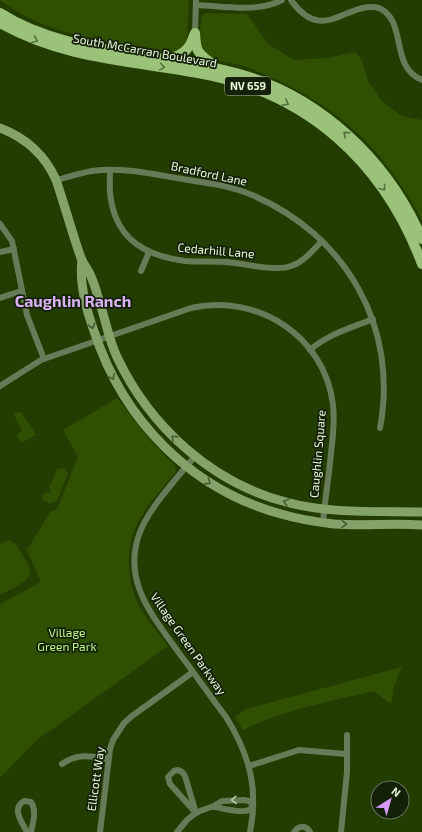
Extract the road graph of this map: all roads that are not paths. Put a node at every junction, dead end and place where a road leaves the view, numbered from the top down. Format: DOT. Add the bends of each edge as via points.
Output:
graph roads {
  1 [pos="282,0"];
  2 [pos="291,0"];
  3 [pos="196,2"];
  4 [pos="0,13"];
  5 [pos="0,23"];
  6 [pos="195,33"];
  7 [pos="168,60"];
  8 [pos="216,68"];
  9 [pos="422,80"];
  10 [pos="0,128"];
  11 [pos="110,170"];
  12 [pos="56,180"];
  13 [pos="0,224"];
  14 [pos="422,239"];
  15 [pos="322,241"];
  16 [pos="14,249"];
  17 [pos="0,252"];
  18 [pos="149,252"];
  19 [pos="82,260"];
  20 [pos="422,264"];
  21 [pos="140,271"];
  22 [pos="21,291"];
  23 [pos="0,298"];
  24 [pos="373,319"];
  25 [pos="109,336"];
  26 [pos="97,341"];
  27 [pos="310,350"];
  28 [pos="44,359"];
  29 [pos="0,386"];
  30 [pos="380,428"];
  31 [pos="195,456"];
  32 [pos="187,467"];
  33 [pos="324,509"];
  34 [pos="422,512"];
  35 [pos="323,522"];
  36 [pos="422,525"];
  37 [pos="194,672"];
  38 [pos="347,735"];
  39 [pos="346,754"];
  40 [pos="108,759"];
  41 [pos="62,764"];
  42 [pos="249,766"];
  43 [pos="254,805"];
  44 [pos="214,806"];
  45 [pos="196,813"];
  46 [pos="28,832"];
  47 [pos="31,832"];
  48 [pos="100,832"];
  49 [pos="177,832"];
  50 [pos="250,832"];
  51 [pos="294,832"];
  52 [pos="310,832"];
  53 [pos="341,832"];
  1 -- 3 [label="street" via="269,5 249,7"];
  2 -- 9 [label="street" via="303,14 318,19 330,18 363,6 382,9 393,22 405,66 412,75"];
  3 -- 6 [label="street"];
  4 -- 7 [label="main road, South McCarran Boulevard / NV 659" via="63,41"];
  5 -- 20 [label="main road, South McCarran Boulevard / NV 659, one-way" via="26,36 65,50 98,58 216,76 252,87 309,116 346,145 375,177 401,216"];
  6 -- 7 [label="main road" via="187,50"];
  6 -- 8 [label="main road" via="195,44 199,54"];
  7 -- 8 [label="main road, South McCarran Boulevard / NV 659"];
  14 -- 8 [label="main road, South McCarran Boulevard / NV 659, one-way" via="391,183 374,161 341,129 277,88"];
  10 -- 12 [label="street" via="32,146 45,160"];
  11 -- 12 [label="street, Bradford Lane" via="91,171"];
  11 -- 15 [label="street, Bradford Lane" via="210,183 239,190 279,208"];
  11 -- 18 [label="street, Cedarhill Lane" via="111,199 120,225 139,247"];
  12 -- 19 [label="street"];
  13 -- 16 [label="street" via="8,234"];
  15 -- 18 [label="street, Cedarhill Lane" via="299,262 282,268 185,261"];
  15 -- 24 [label="street, Bradford Lane" via="355,281"];
  16 -- 17 [label="street"];
  16 -- 22 [label="street"];
  18 -- 21 [label="street"];
  19 -- 25 [label="street" via="90,274"];
  19 -- 26 [label="street, one-way" via="82,282"];
  22 -- 23 [label="street"];
  22 -- 28 [label="street"];
  24 -- 27 [label="street" via="331,335"];
  24 -- 30 [label="street, Bradford Lane" via="384,373"];
  25 -- 26 [label="street"];
  25 -- 27 [label="street, Caughlin Square" via="191,308 222,305 245,308 271,317 293,332"];
  31 -- 25 [label="street, one-way" via="169,433 140,398"];
  26 -- 28 [label="street"];
  26 -- 32 [label="street, one-way" via="111,375 133,411 154,437"];
  27 -- 33 [label="street, Caughlin Square" via="319,362 331,390 333,406 333,433"];
  28 -- 29 [label="street"];
  31 -- 32 [label="street, Village Green Parkway"];
  33 -- 31 [label="street, one-way" via="286,502 256,492 225,477"];
  32 -- 35 [label="street, one-way" via="246,502 286,515"];
  32 -- 37 [label="street, Village Green Parkway" via="146,520 134,559 141,597"];
  33 -- 34 [label="street"];
  33 -- 35 [label="street, Caughlin Square"];
  35 -- 36 [label="street, one-way"];
  37 -- 40 [label="street, Ellicott Way" via="124,723 112,740"];
  37 -- 42 [label="street, Village Green Parkway" via="236,734"];
  38 -- 39 [label="street"];
  39 -- 42 [label="street" via="299,750"];
  39 -- 53 [label="street" via="347,772"];
  40 -- 41 [label="street" via="79,756"];
  40 -- 48 [label="street, Ellicott Way"];
  42 -- 43 [label="street, Village Green Parkway"];
  43 -- 44 [label="street, one-way" via="244,800 222,801"];
  43 -- 44 [label="street" via="245,811 220,809"];
  43 -- 50 [label="street, Village Green Parkway"];
  44 -- 45 [label="street"];
  45 -- 45 [label="street" via="185,776 178,770 174,771 168,776 170,784"];
  45 -- 49 [label="street"];
  46 -- 47 [label="street" via="17,811 21,803 28,801 34,806"];
  51 -- 52 [label="street" via="303,827"];
}
